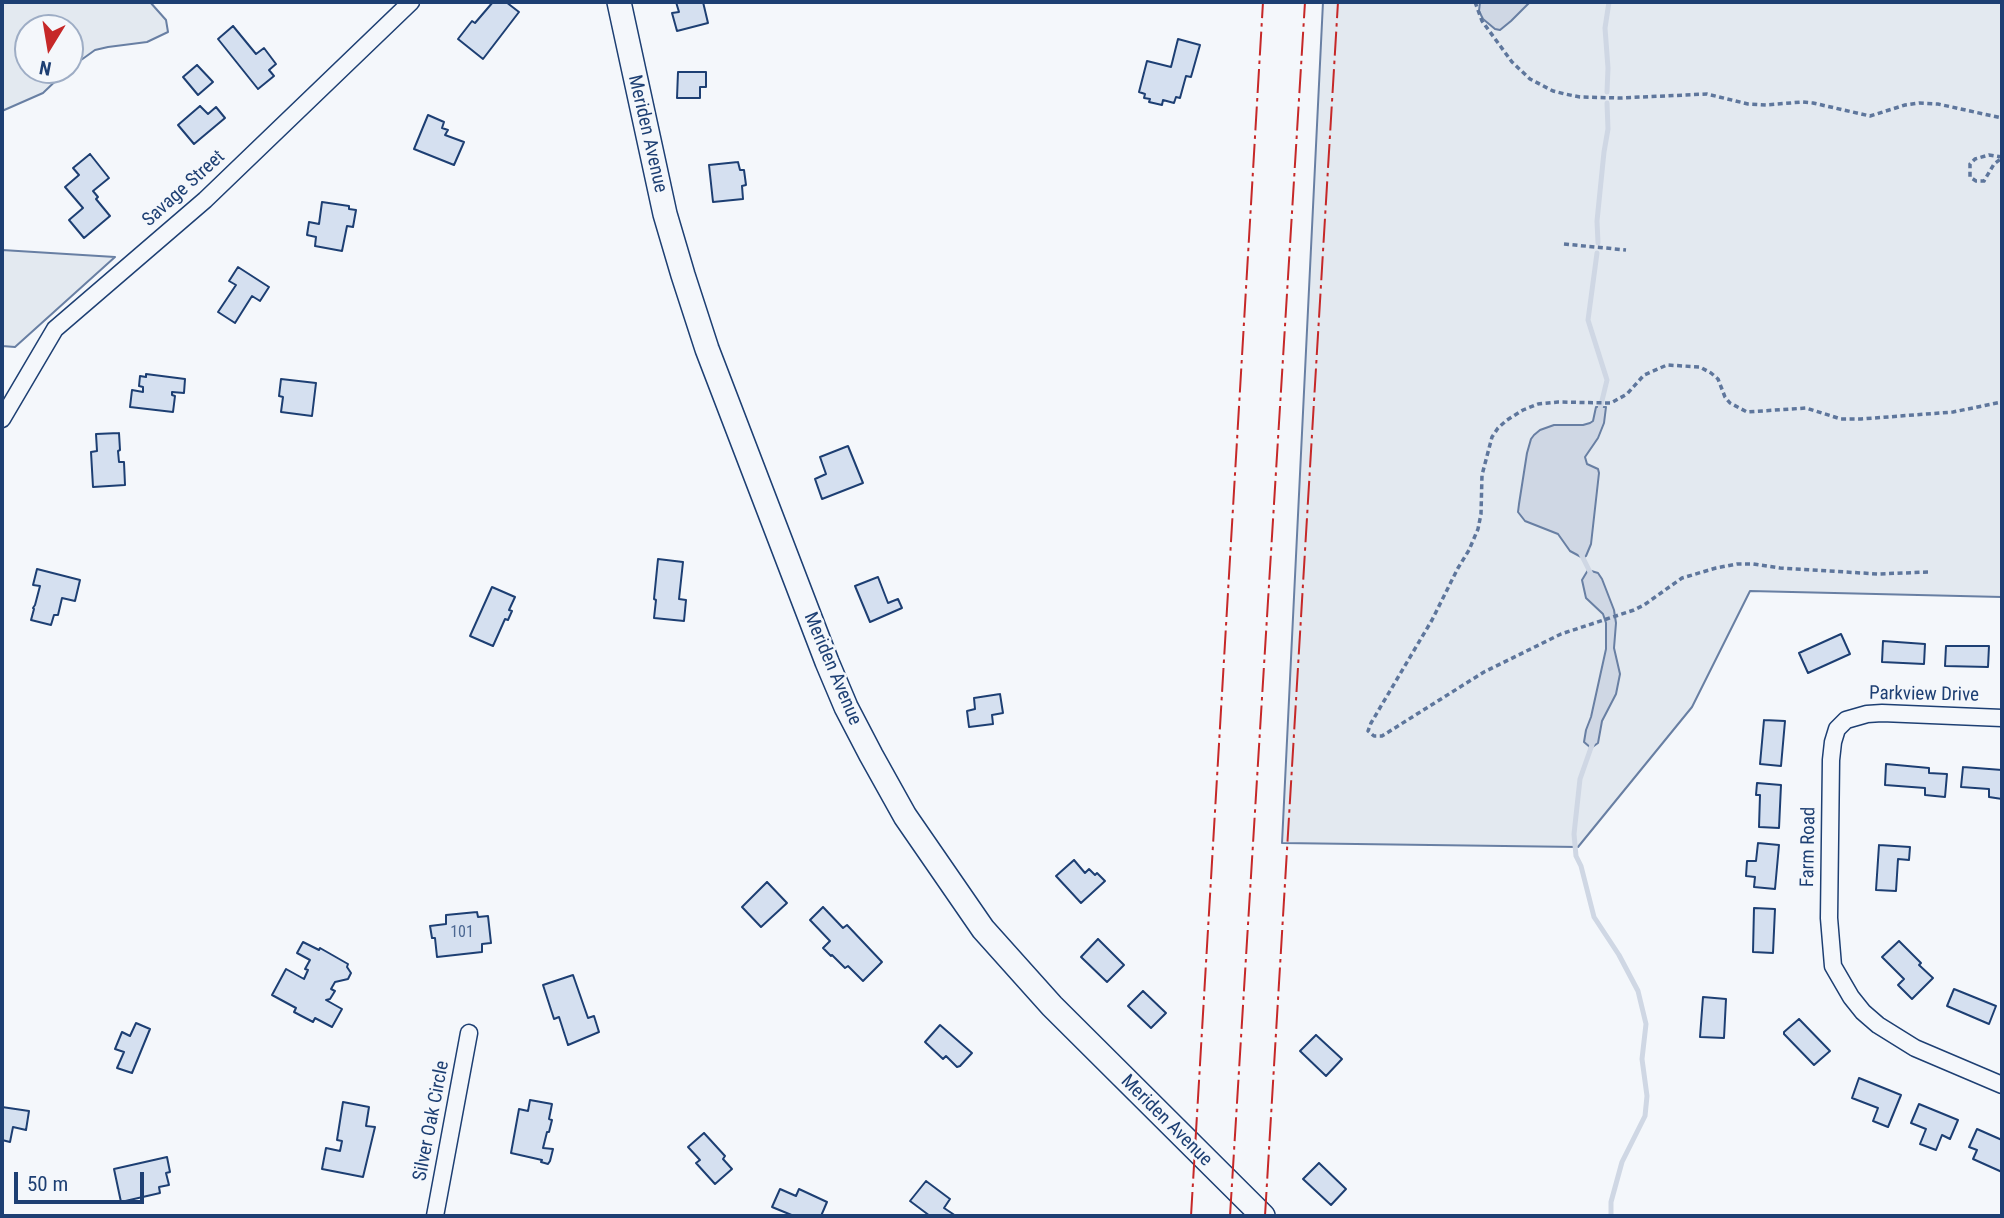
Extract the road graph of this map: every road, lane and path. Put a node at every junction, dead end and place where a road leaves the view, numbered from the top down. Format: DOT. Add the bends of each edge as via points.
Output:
graph roads {
  1 [pos="619,2"];
  2 [pos="1475,2"];
  3 [pos="406,4"];
  4 [pos="2002,118"];
  5 [pos="2002,158"];
  6 [pos="1564,244"];
  7 [pos="1626,250"];
  8 [pos="2002,402"];
  9 [pos="2,419"];
  10 [pos="1928,572"];
  11 [pos="2002,718"];
  12 [pos="1846,720"];
  13 [pos="469,1033"];
  14 [pos="2002,1085"];
  15 [pos="435,1216"];
  16 [pos="1262,1216"];
  1 -- 16 [label="main road, Meriden Avenue" via="665,214 703,337 827,662 871,755 905,816 983,929 1052,1006"];
  2 -- 4 [label="path" via="1482,21 1511,62 1553,91 1594,98 1707,94 1748,104 1813,103 1870,116 1919,103"];
  3 -- 9 [label="street, Savage Street" via="205,200 55,330"];
  5 -- 5 [label="path" via="1975,159 1970,177 1984,181"];
  6 -- 7 [label="path"];
  8 -- 10 [label="path" via="1953,412 1861,419 1841,419 1806,408 1747,412 1730,403 1711,373 1667,365 1644,375 1611,403 1558,401 1516,414 1492,438 1484,462 1478,529 1469,550 1368,731 1382,736 1484,672 1561,634 1644,605 1682,578 1726,565 1878,574"];
  11 -- 12 [label="street, Parkview Drive" via="1882,713"];
  12 -- 14 [label="street, Farm Road" via="1837,729 1831,760 1833,966 1850,997 1894,1037"];
  13 -- 15 [label="street, Silver Oak Circle"];
}
